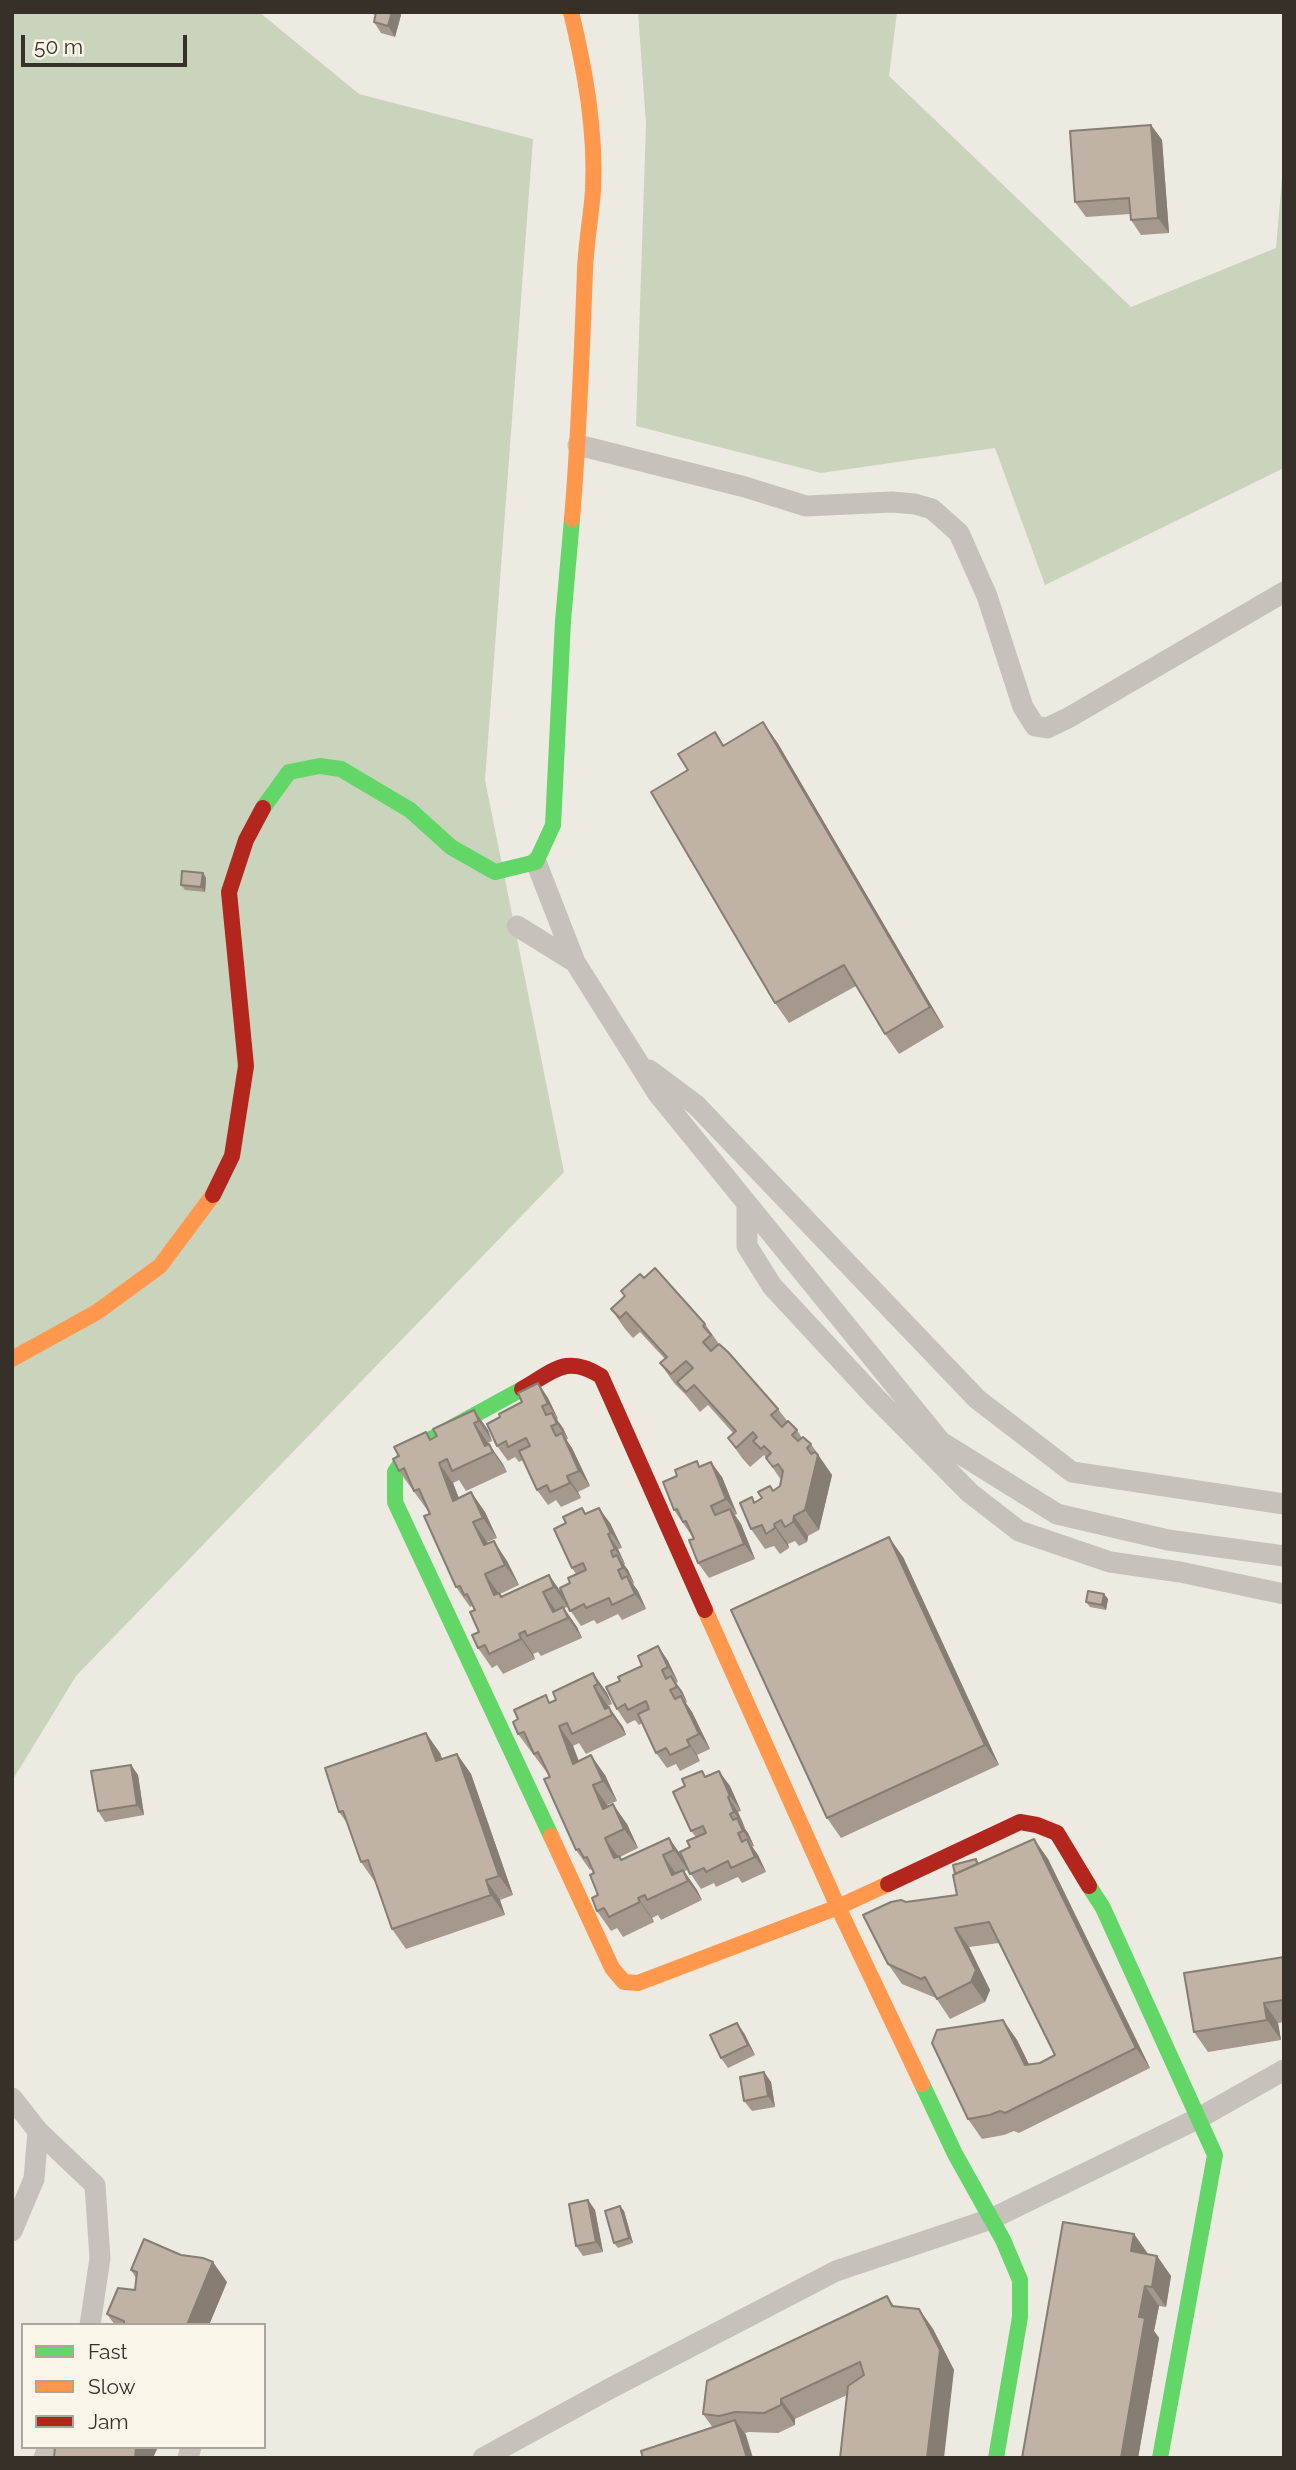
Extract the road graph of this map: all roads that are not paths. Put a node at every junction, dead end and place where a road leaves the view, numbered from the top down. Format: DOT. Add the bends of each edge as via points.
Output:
graph roads {
  1 [pos="572,12"];
  2 [pos="578,445"];
  3 [pos="1284,592"];
  4 [pos="536,862"];
  5 [pos="517,926"];
  6 [pos="575,962"];
  7 [pos="636,1060"];
  8 [pos="747,1204"];
  9 [pos="12,1359"];
  10 [pos="1284,1504"];
  11 [pos="1284,1556"];
  12 [pos="1284,1594"];
  13 [pos="838,1907"];
  14 [pos="1284,2070"];
  15 [pos="12,2098"];
  16 [pos="1199,2118"];
  17 [pos="38,2131"];
  18 [pos="991,2219"];
  19 [pos="12,2231"];
  20 [pos="90,2323"];
  21 [pos="483,2458"];
  22 [pos="996,2458"];
  23 [pos="1160,2458"];
  1 -- 2 [label="street" via="592,124 593,190"];
  2 -- 3 [label="street" via="806,506 892,502 932,509 959,533 987,596 1023,707 1035,726 1047,728 1068,718"];
  2 -- 4 [label="street" via="553,825"];
  4 -- 6 [label="street"];
  4 -- 9 [label="street" via="495,872 451,847 410,810 341,768 320,766 289,772 246,840 229,892 246,1066 232,1156 209,1203 160,1266 97,1312"];
  5 -- 6 [label="street"];
  6 -- 7 [label="street"];
  7 -- 8 [label="street" via="657,1094"];
  7 -- 10 [label="street" via="696,1105 977,1399 1072,1472"];
  8 -- 11 [label="street" via="941,1442 1057,1514 1168,1540"];
  8 -- 12 [label="street" via="747,1246 772,1286 970,1493 1018,1531 1110,1562"];
  13 -- 13 [label="street" via="601,1376 585,1366 567,1364 409,1451 395,1472 395,1502 612,1968 624,1982 638,1983"];
  13 -- 16 [label="street" via="1020,1822 1057,1833 1103,1908"];
  13 -- 18 [label="street" via="955,2154"];
  14 -- 16 [label="street"];
  15 -- 17 [label="street"];
  16 -- 18 [label="street"];
  16 -- 23 [label="street" via="1214,2155"];
  17 -- 19 [label="street" via="34,2179"];
  17 -- 20 [label="street" via="96,2185 100,2258"];
  18 -- 21 [label="street" via="836,2271"];
  18 -- 22 [label="street" via="1020,2280 1020,2317"];
}
